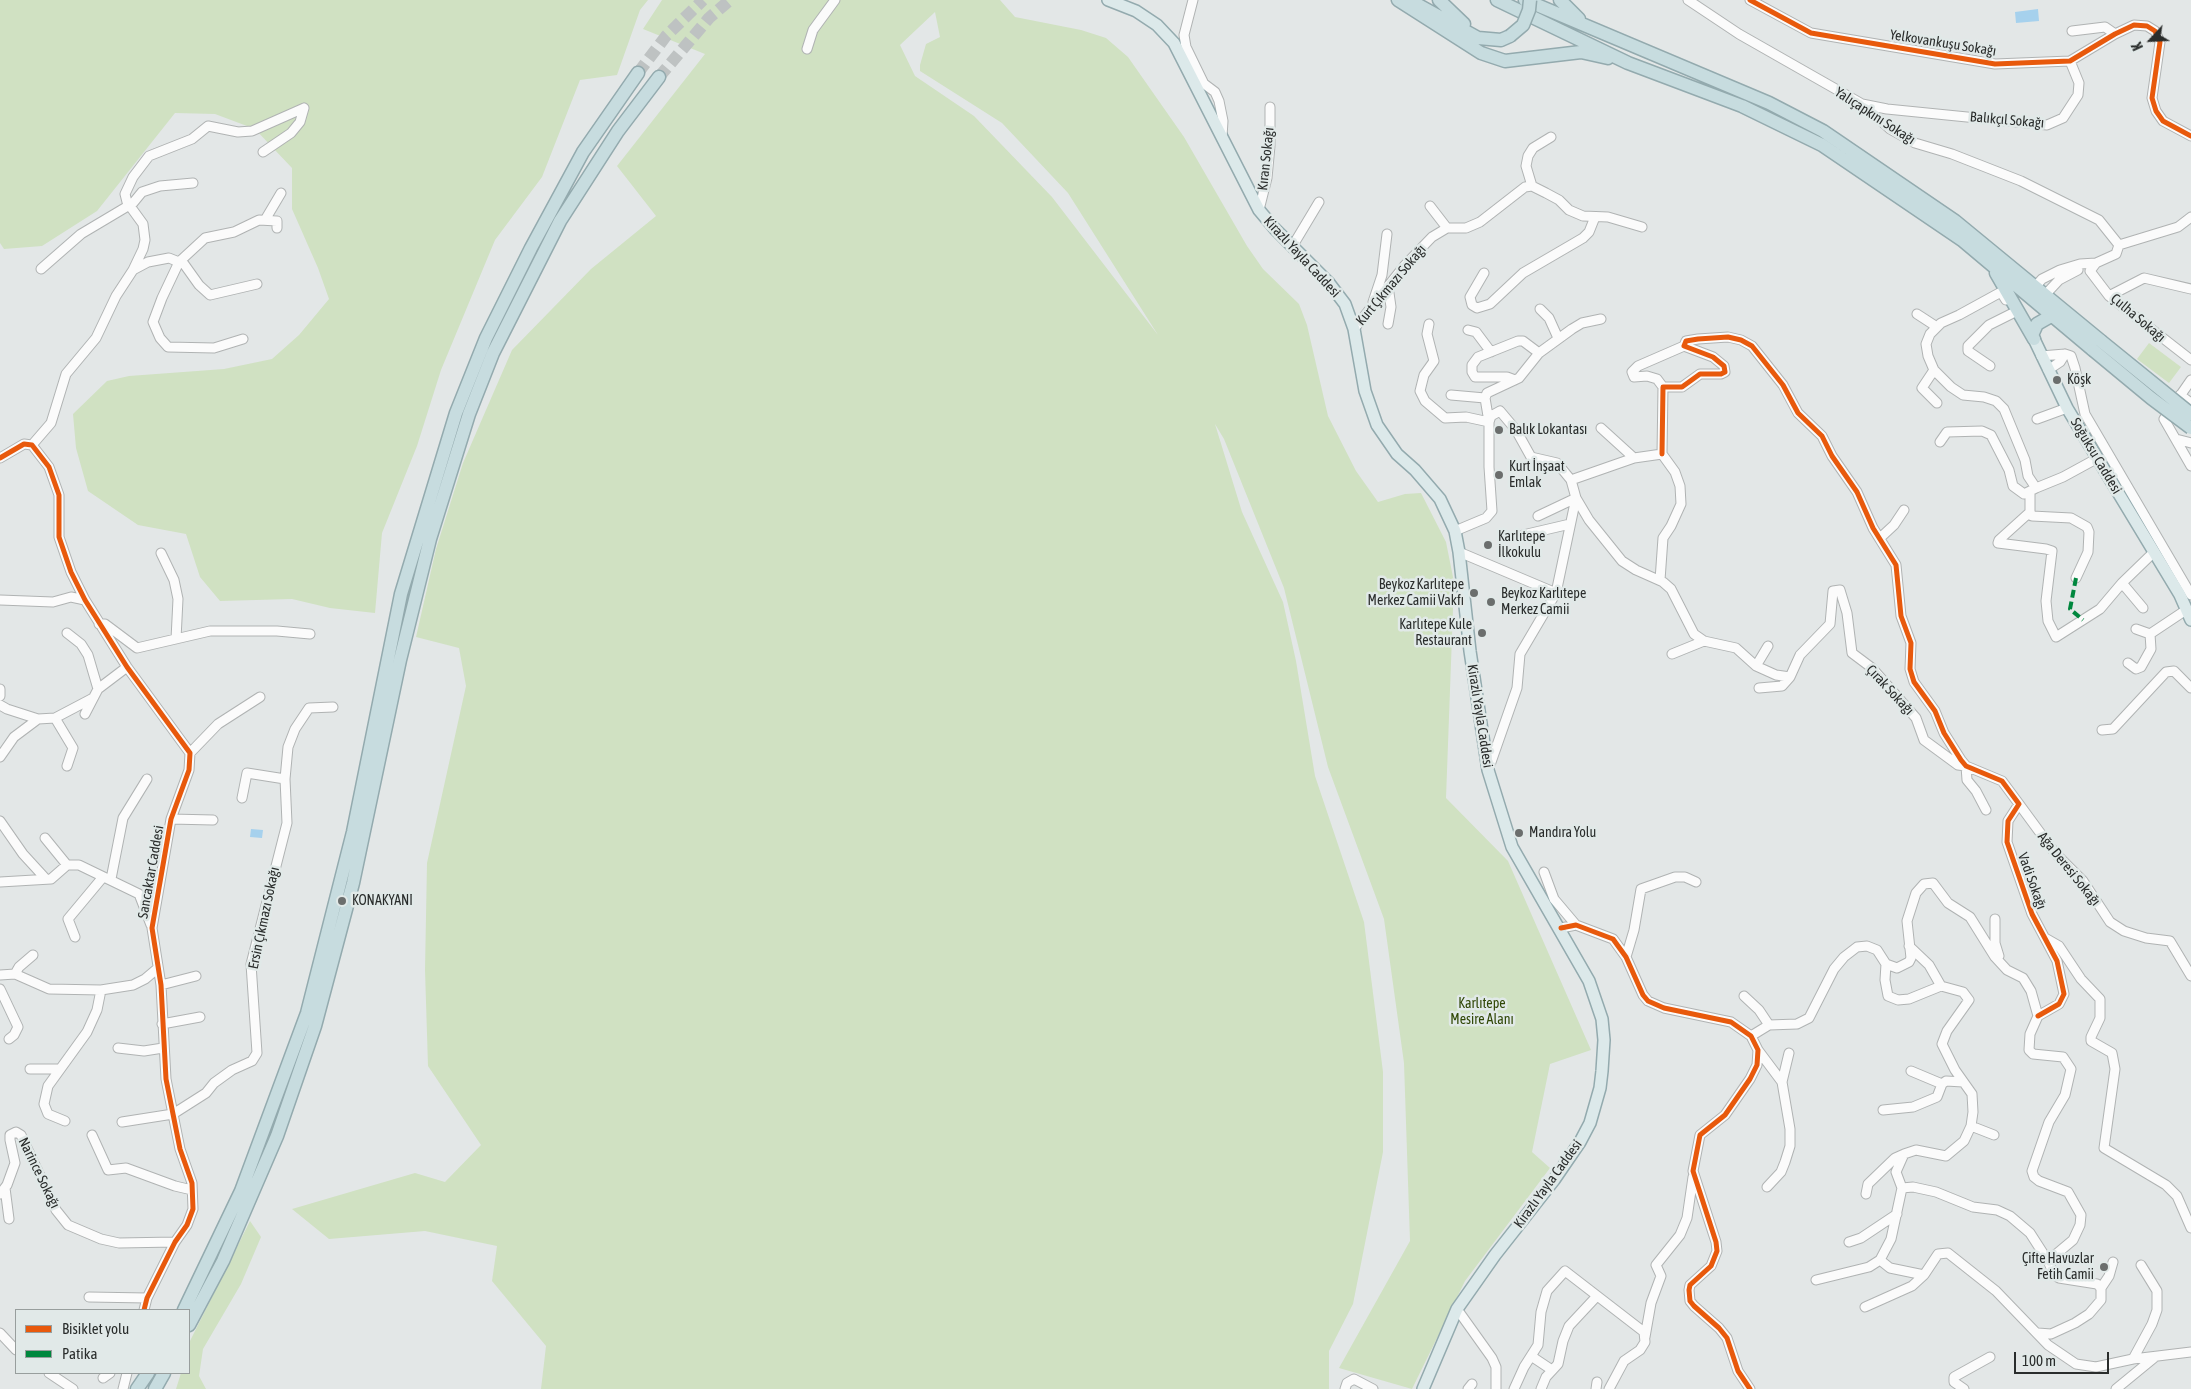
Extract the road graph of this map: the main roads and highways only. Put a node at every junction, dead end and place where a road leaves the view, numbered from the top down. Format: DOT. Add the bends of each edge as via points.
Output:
graph roads {
  1 [pos="1108,0"];
  2 [pos="1398,0"];
  3 [pos="1409,0"];
  4 [pos="1439,0"];
  5 [pos="1497,0"];
  6 [pos="1525,0"];
  7 [pos="1530,0"];
  8 [pos="1560,0"];
  9 [pos="1571,6"];
  10 [pos="1589,27"];
  11 [pos="1478,38"];
  12 [pos="1628,62"];
  13 [pos="638,73"];
  14 [pos="660,77"];
  15 [pos="1979,253"];
  16 [pos="1990,262"];
  17 [pos="2001,292"];
  18 [pos="2036,296"];
  19 [pos="2051,316"];
  20 [pos="2025,320"];
  21 [pos="2033,336"];
  22 [pos="2097,346"];
  23 [pos="2191,414"];
  24 [pos="2191,428"];
  25 [pos="2189,615"];
  26 [pos="184,1309"];
  27 [pos="190,1323"];
  28 [pos="147,1374"];
  29 [pos="163,1374"];
  30 [pos="138,1389"];
  31 [pos="155,1389"];
  32 [pos="1423,1389"];
  1 -- 32 [label="main road, Kirazlı Yayla Caddesi" via="1136,10 1174,43 1259,210 1345,304 1354,329 1365,391 1378,425 1397,454 1433,488 1455,531 1488,770 1512,847 1589,981 1602,1019 1604,1040 1600,1088 1590,1123 1554,1180 1457,1309"];
  2 -- 12 [label="highway" via="1475,50 1505,61 1581,52"];
  3 -- 11 [label="highway"];
  4 -- 11 [label="highway"];
  5 -- 12 [label="highway"];
  6 -- 10 [label="highway"];
  7 -- 11 [label="highway, bridge" via="1523,25 1510,36 1501,40"];
  8 -- 9 [label="highway"];
  9 -- 10 [label="highway"];
  10 -- 18 [label="highway" via="1769,103 1823,131 1955,221 2018,272"];
  12 -- 15 [label="highway" via="1742,106 1822,145"];
  13 -- 26 [label="highway" via="603,120 544,222 486,338 456,413 401,594 353,832 307,1013 241,1191"];
  14 -- 27 [label="highway" via="618,131 556,228 493,353 469,414 430,539 400,660 353,883 315,1026 277,1136 223,1261"];
  15 -- 16 [label="highway"];
  15 -- 17 [label="highway"];
  16 -- 18 [label="highway"];
  16 -- 20 [label="highway"];
  18 -- 19 [label="highway"];
  18 -- 20 [label="highway" via="2024,308"];
  18 -- 21 [label="highway"];
  18 -- 22 [label="highway"];
  19 -- 21 [label="highway" via="2037,324"];
  19 -- 22 [label="highway"];
  20 -- 21 [label="highway"];
  21 -- 25 [label="main road, Soğuksu Caddesi" via="2067,408"];
  22 -- 23 [label="highway, bridge"];
  22 -- 24 [label="highway, bridge" via="2151,398"];
  28 -- 30 [label="highway"];
  29 -- 31 [label="highway"];
}
